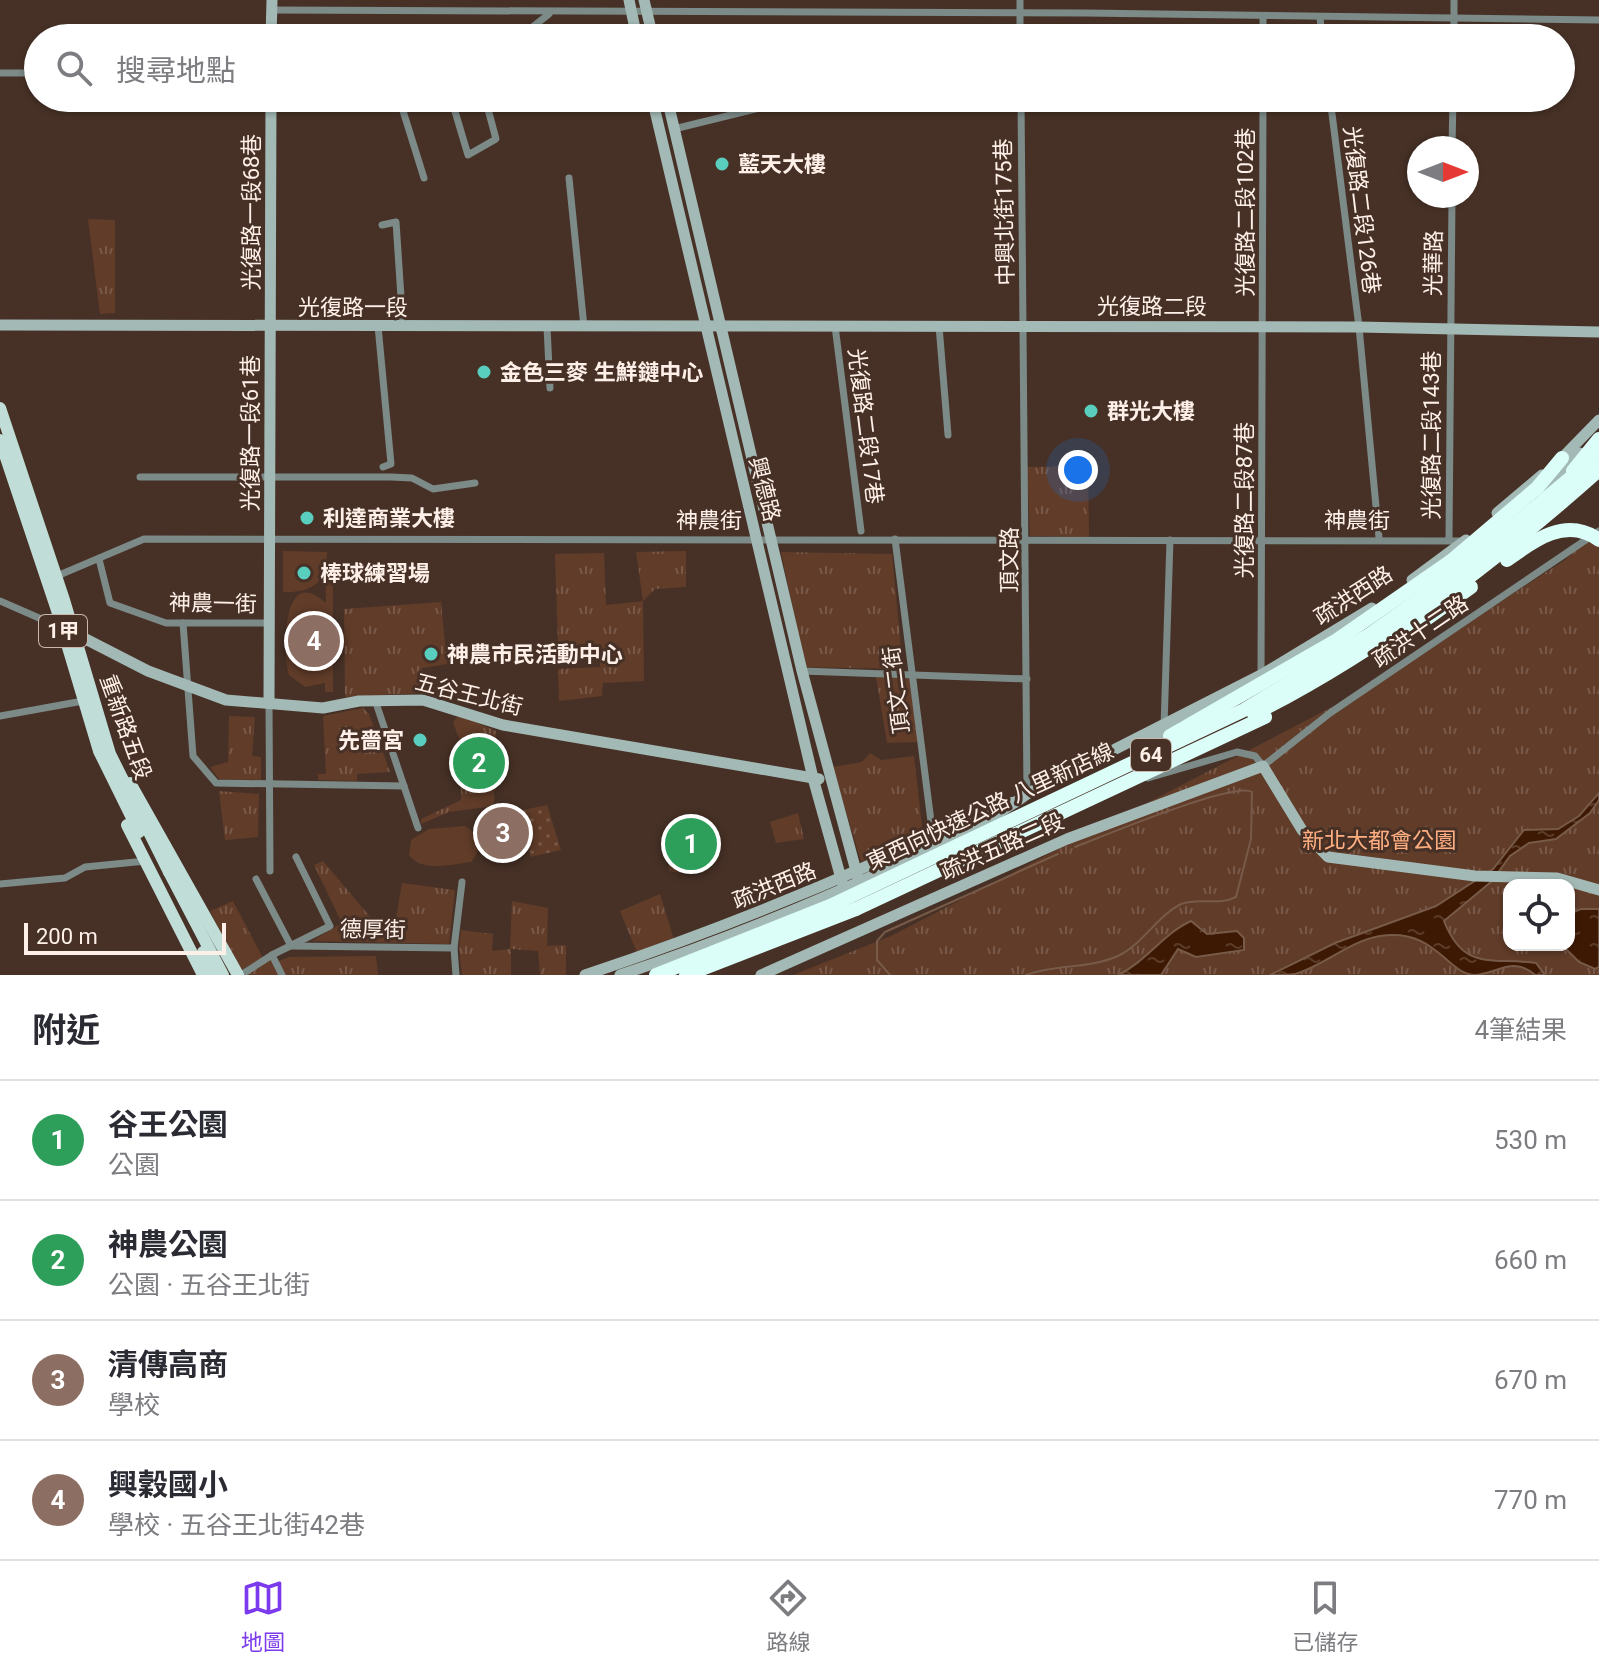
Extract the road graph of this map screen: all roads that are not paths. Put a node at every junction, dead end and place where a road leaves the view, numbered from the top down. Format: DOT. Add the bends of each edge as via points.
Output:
graph roads {
  1 [pos="629,0"];
  2 [pos="644,0"];
  3 [pos="1020,0"];
  4 [pos="1454,0"];
  5 [pos="272,5"];
  6 [pos="550,13"];
  7 [pos="632,14"];
  8 [pos="647,14"];
  9 [pos="1020,15"];
  10 [pos="1263,17"];
  11 [pos="1320,17"];
  12 [pos="1454,18"];
  13 [pos="1599,20"];
  14 [pos="536,24"];
  15 [pos="634,24"];
  16 [pos="650,24"];
  17 [pos="1020,24"];
  18 [pos="1263,24"];
  19 [pos="1321,24"];
  20 [pos="1454,24"];
  21 [pos="0,73"];
  22 [pos="24,73"];
  23 [pos="271,112"];
  24 [pos="403,112"];
  25 [pos="455,112"];
  26 [pos="489,112"];
  27 [pos="655,112"];
  28 [pos="670,112"];
  29 [pos="743,112"];
  30 [pos="1021,112"];
  31 [pos="1263,112"];
  32 [pos="1332,112"];
  33 [pos="1453,112"];
  34 [pos="674,129"];
  35 [pos="1452,136"];
  36 [pos="424,178"];
  37 [pos="569,178"];
  38 [pos="1452,208"];
  39 [pos="382,225"];
  40 [pos="0,325"];
  41 [pos="271,326"];
  42 [pos="378,326"];
  43 [pos="835,326"];
  44 [pos="939,326"];
  45 [pos="1024,326"];
  46 [pos="1264,326"];
  47 [pos="403,327"];
  48 [pos="547,327"];
  49 [pos="584,327"];
  50 [pos="721,327"];
  51 [pos="1359,327"];
  52 [pos="705,328"];
  53 [pos="1450,331"];
  54 [pos="1599,332"];
  55 [pos="550,388"];
  56 [pos="0,408"];
  57 [pos="1599,420"];
  58 [pos="948,435"];
  59 [pos="1599,436"];
  60 [pos="0,440"];
  61 [pos="1599,454"];
  62 [pos="1562,458"];
  63 [pos="383,467"];
  64 [pos="1599,470"];
  65 [pos="140,477"];
  66 [pos="270,477"];
  67 [pos="475,483"];
  68 [pos="861,531"];
  69 [pos="1599,531"];
  70 [pos="756,538"];
  71 [pos="773,538"];
  72 [pos="1262,538"];
  73 [pos="1379,538"];
  74 [pos="269,539"];
  75 [pos="895,539"];
  76 [pos="1027,539"];
  77 [pos="1449,539"];
  78 [pos="1170,540"];
  79 [pos="1599,540"];
  80 [pos="1465,541"];
  81 [pos="99,559"];
  82 [pos="57,576"];
  83 [pos="0,601"];
  84 [pos="183,623"];
  85 [pos="269,623"];
  86 [pos="68,630"];
  87 [pos="802,671"];
  88 [pos="913,674"];
  89 [pos="1261,675"];
  90 [pos="1027,679"];
  91 [pos="186,685"];
  92 [pos="375,700"];
  93 [pos="83,701"];
  94 [pos="269,703"];
  95 [pos="0,716"];
  96 [pos="1246,726"];
  97 [pos="1164,728"];
  98 [pos="110,754"];
  99 [pos="1263,766"];
  100 [pos="107,769"];
  101 [pos="813,778"];
  102 [pos="831,781"];
  103 [pos="270,784"];
  104 [pos="404,786"];
  105 [pos="1027,794"];
  106 [pos="1017,802"];
  107 [pos="418,828"];
  108 [pos="981,833"];
  109 [pos="933,837"];
  110 [pos="296,857"];
  111 [pos="146,861"];
  112 [pos="270,871"];
  113 [pos="165,874"];
  114 [pos="857,878"];
  115 [pos="256,879"];
  116 [pos="462,882"];
  117 [pos="0,884"];
  118 [pos="842,884"];
  119 [pos="1599,890"];
  120 [pos="760,945"];
  121 [pos="291,946"];
  122 [pos="454,948"];
  123 [pos="272,955"];
  124 [pos="203,975"];
  125 [pos="215,975"];
  126 [pos="223,975"];
  127 [pos="240,975"];
  128 [pos="282,975"];
  129 [pos="456,975"];
  130 [pos="585,975"];
  131 [pos="620,975"];
  132 [pos="656,975"];
  133 [pos="686,975"];
  134 [pos="761,975"];
  1 -- 7 [label="street"];
  2 -- 8 [label="street"];
  3 -- 9 [label="street"];
  4 -- 12 [label="street"];
  5 -- 6 [label="street"];
  6 -- 7 [label="street"];
  6 -- 14 [label="street"];
  7 -- 8 [label="street"];
  7 -- 15 [label="street"];
  8 -- 9 [label="street"];
  8 -- 16 [label="street"];
  9 -- 10 [label="street"];
  9 -- 17 [label="street"];
  10 -- 11 [label="street"];
  10 -- 18 [label="street"];
  11 -- 12 [label="street"];
  11 -- 19 [label="street"];
  12 -- 13 [label="street"];
  12 -- 20 [label="street"];
  21 -- 22 [label="street"];
  23 -- 41 [label="street, 光復路一段68巷"];
  24 -- 36 [label="street"];
  25 -- 26 [label="street" via="468,155 496,139"];
  27 -- 52 [label="street, 興德路"];
  28 -- 34 [label="street, 興德路"];
  29 -- 34 [label="street"];
  30 -- 45 [label="street, 中興北街175巷"];
  31 -- 46 [label="street, 光復路二段102巷"];
  32 -- 51 [label="street, 光復路二段126巷"];
  33 -- 35 [label="street"];
  34 -- 50 [label="street, 興德路"];
  37 -- 49 [label="street"];
  38 -- 53 [label="street, 光華路"];
  39 -- 47 [label="street" via="396,222"];
  40 -- 41 [label="street, 光復路一段"];
  41 -- 42 [label="street, 光復路一段"];
  41 -- 66 [label="street, 光復路一段61巷"];
  42 -- 47 [label="street, 光復路一段"];
  42 -- 63 [label="street" via="391,464"];
  43 -- 44 [label="street, 光復路二段"];
  43 -- 50 [label="street, 光復路二段"];
  43 -- 68 [label="street, 光復路二段17巷"];
  44 -- 45 [label="street, 光復路二段"];
  44 -- 58 [label="street"];
  45 -- 46 [label="street, 光復路二段"];
  45 -- 76 [label="street, 頂文路"];
  46 -- 51 [label="street, 光復路二段"];
  46 -- 72 [label="street, 光復路二段87巷"];
  47 -- 48 [label="street, 光復路一段"];
  48 -- 49 [label="street, 光復路一段"];
  48 -- 55 [label="street"];
  49 -- 52 [label="street, 光復路一段"];
  50 -- 52 [label="street, 光復路二段"];
  50 -- 71 [label="street, 興德路"];
  51 -- 53 [label="street, 光復路二段"];
  51 -- 73 [label="street, 光復路二段126巷"];
  52 -- 70 [label="street, 興德路"];
  53 -- 54 [label="street, 光復路二段"];
  53 -- 77 [label="street, 光復路二段143巷"];
  56 -- 82 [label="main road, 重新路五段 / 1甲"];
  57 -- 62 [label="street, 疏洪西路"];
  59 -- 96 [label="highway, bridge" via="1509,540 1410,615"];
  59 -- 97 [label="street, 疏洪西路" via="1492,536 1403,603 1224,709"];
  60 -- 86 [label="main road, 重新路五段 / 1甲"];
  61 -- 108 [label="highway, 東西向快速公路 八里新店線 / 64, bridge" via="1458,572 1325,662 1221,722"];
  62 -- 80 [label="street, 疏洪西路"];
  62 -- 108 [label="highway, bridge" via="1537,488 1451,561 1337,640"];
  64 -- 120 [label="highway, 東西向快速公路 八里新店線 / 64, bridge" via="1503,552 1400,628 1284,699"];
  65 -- 66 [label="street"];
  66 -- 67 [label="street" via="412,478 433,489"];
  66 -- 74 [label="street, 光復路一段61巷"];
  69 -- 99 [label="street, 疏洪十二路" via="1330,713"];
  70 -- 71 [label="street, 神農街"];
  70 -- 74 [label="street, 神農街"];
  70 -- 101 [label="street, 興德路"];
  71 -- 75 [label="street, 神農街"];
  71 -- 87 [label="street, 興德路"];
  72 -- 73 [label="street, 神農街"];
  72 -- 78 [label="street, 神農街"];
  72 -- 89 [label="street, 光復路二段87巷"];
  73 -- 77 [label="street, 神農街"];
  74 -- 81 [label="street, 神農街" via="140,540"];
  74 -- 85 [label="street, 光復路一段61巷"];
  75 -- 76 [label="street, 神農街"];
  75 -- 88 [label="street, 頂文二街"];
  76 -- 78 [label="street, 神農街"];
  76 -- 90 [label="street, 頂文路"];
  77 -- 80 [label="street, 神農街"];
  78 -- 97 [label="street"];
  79 -- 96 [label="highway, bridge" via="1567,530 1537,538 1418,628"];
  80 -- 89 [label="street, 疏洪西路" via="1387,598"];
  81 -- 82 [label="street, 神農街"];
  81 -- 84 [label="street, 神農一街" via="110,603 166,623"];
  82 -- 86 [label="main road, 重新路五段 / 1甲"];
  83 -- 86 [label="street"];
  84 -- 85 [label="street, 神農一街"];
  84 -- 91 [label="street"];
  85 -- 94 [label="street, 光復路一段61巷"];
  86 -- 91 [label="street, 五谷王北街"];
  86 -- 93 [label="main road, 重新路五段 / 1甲"];
  86 -- 98 [label="main road, 重新路五段 / 1甲"];
  87 -- 88 [label="street"];
  87 -- 102 [label="street, 興德路"];
  88 -- 90 [label="street"];
  88 -- 109 [label="street, 頂文二街"];
  89 -- 97 [label="street, 疏洪西路"];
  90 -- 105 [label="street, 頂文路"];
  91 -- 94 [label="street, 五谷王北街" via="226,700"];
  91 -- 103 [label="street" via="193,756 204,772 216,783"];
  92 -- 94 [label="street, 五谷王北街" via="323,708"];
  92 -- 101 [label="street, 五谷王北街" via="423,700 503,725"];
  92 -- 104 [label="street"];
  93 -- 95 [label="street"];
  93 -- 100 [label="main road, 重新路五段 / 1甲"];
  94 -- 103 [label="street"];
  96 -- 120 [label="highway, bridge" via="941,872"];
  97 -- 105 [label="street, 疏洪西路"];
  98 -- 113 [label="main road, 重新路五段 / 1甲"];
  98 -- 127 [label="main road" via="141,798"];
  99 -- 106 [label="street" via="1255,756 1237,752 1052,806"];
  99 -- 119 [label="street" via="1302,830 1328,857 1475,876 1557,878"];
  99 -- 134 [label="street, 疏洪五路二段" via="1067,839"];
  100 -- 111 [label="main road"];
  100 -- 113 [label="main road, 重新路五段 / 1甲"];
  101 -- 102 [label="street, 五谷王北街"];
  101 -- 118 [label="street, 興德路"];
  102 -- 114 [label="street, 興德路"];
  103 -- 104 [label="street"];
  103 -- 112 [label="street"];
  104 -- 107 [label="street"];
  105 -- 106 [label="street, 疏洪西路"];
  106 -- 109 [label="street, 疏洪西路"];
  106 -- 114 [label="street, 疏洪西路" via="1006,812"];
  108 -- 132 [label="highway, 東西向快速公路 八里新店線 / 64, bridge" via="830,906"];
  109 -- 114 [label="street, 疏洪西路"];
  110 -- 121 [label="street" via="330,926"];
  111 -- 117 [label="street" via="85,867 65,878"];
  111 -- 124 [label="main road"];
  113 -- 125 [label="main road, 1甲"];
  113 -- 126 [label="main road, 1甲, bridge"];
  114 -- 118 [label="street, 疏洪西路"];
  115 -- 121 [label="street"];
  116 -- 122 [label="street"];
  118 -- 130 [label="street, 疏洪西路"];
  118 -- 131 [label="street, 疏洪西路" via="752,928"];
  120 -- 133 [label="highway, 東西向快速公路 八里新店線 / 64"];
  121 -- 122 [label="street, 德厚街"];
  121 -- 123 [label="street"];
  122 -- 129 [label="street"];
  123 -- 127 [label="street"];
  123 -- 128 [label="street"];
}
